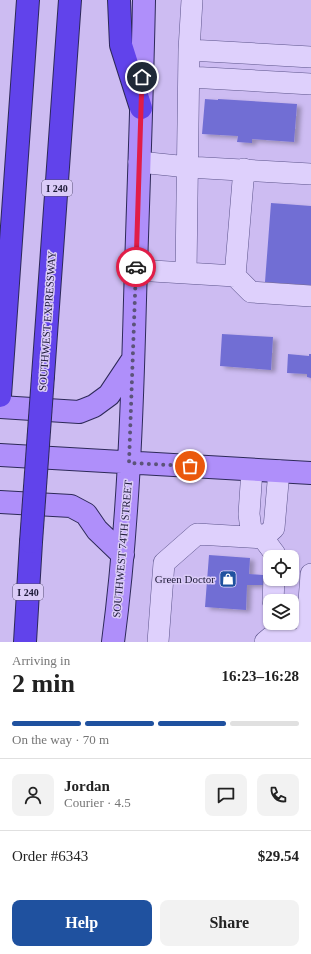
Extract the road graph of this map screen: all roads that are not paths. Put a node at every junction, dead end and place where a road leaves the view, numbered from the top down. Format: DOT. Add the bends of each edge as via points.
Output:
graph roads {
  1 [pos="28,0"];
  2 [pos="70,0"];
  3 [pos="119,0"];
  4 [pos="144,0"];
  5 [pos="192,0"];
  6 [pos="189,50"];
  7 [pos="311,57"];
  8 [pos="189,77"];
  9 [pos="311,84"];
  10 [pos="141,108"];
  11 [pos="139,162"];
  12 [pos="188,167"];
  13 [pos="244,169"];
  14 [pos="311,174"];
  15 [pos="136,270"];
  16 [pos="186,273"];
  17 [pos="235,276"];
  18 [pos="311,296"];
  19 [pos="134,358"];
  20 [pos="0,396"];
  21 [pos="0,408"];
  22 [pos="0,455"];
  23 [pos="129,463"];
  24 [pos="252,470"];
  25 [pos="279,471"];
  26 [pos="311,473"];
  27 [pos="0,502"];
  28 [pos="262,538"];
  29 [pos="272,550"];
  30 [pos="123,555"];
  31 [pos="311,574"];
  32 [pos="269,634"];
  33 [pos="24,642"];
  34 [pos="113,642"];
  35 [pos="158,642"];
  36 [pos="306,642"];
  1 -- 20 [label="highway"];
  2 -- 33 [label="highway, SOUTHWEST EXPRESSWAY / I 240, bridge"];
  3 -- 10 [label="highway" via="122,45"];
  4 -- 10 [label="main road, SOUTHWEST 74TH STREET"];
  5 -- 6 [label="street"];
  6 -- 7 [label="street"];
  6 -- 8 [label="street"];
  8 -- 9 [label="street"];
  8 -- 12 [label="street"];
  10 -- 11 [label="main road, SOUTHWEST 74TH STREET"];
  11 -- 12 [label="street"];
  11 -- 15 [label="main road, SOUTHWEST 74TH STREET"];
  12 -- 13 [label="street"];
  12 -- 16 [label="street"];
  13 -- 14 [label="street"];
  13 -- 17 [label="street"];
  15 -- 16 [label="street"];
  15 -- 19 [label="main road, SOUTHWEST 74TH STREET"];
  16 -- 17 [label="street"];
  17 -- 18 [label="street" via="251,292"];
  19 -- 21 [label="main road" via="110,395 79,412"];
  19 -- 23 [label="main road, SOUTHWEST 74TH STREET"];
  22 -- 23 [label="main road"];
  23 -- 24 [label="main road"];
  23 -- 30 [label="main road, SOUTHWEST 74TH STREET"];
  24 -- 25 [label="main road"];
  24 -- 28 [label="street" via="249,514 251,530"];
  25 -- 26 [label="main road"];
  25 -- 28 [label="street" via="274,528"];
  27 -- 30 [label="main road" via="71,506 86,514 97,530"];
  28 -- 29 [label="street"];
  28 -- 35 [label="street" via="197,534 164,563"];
  30 -- 34 [label="main road, SOUTHWEST 74TH STREET"];
  31 -- 36 [label="street"];
  32 -- 36 [label="street"];
}
